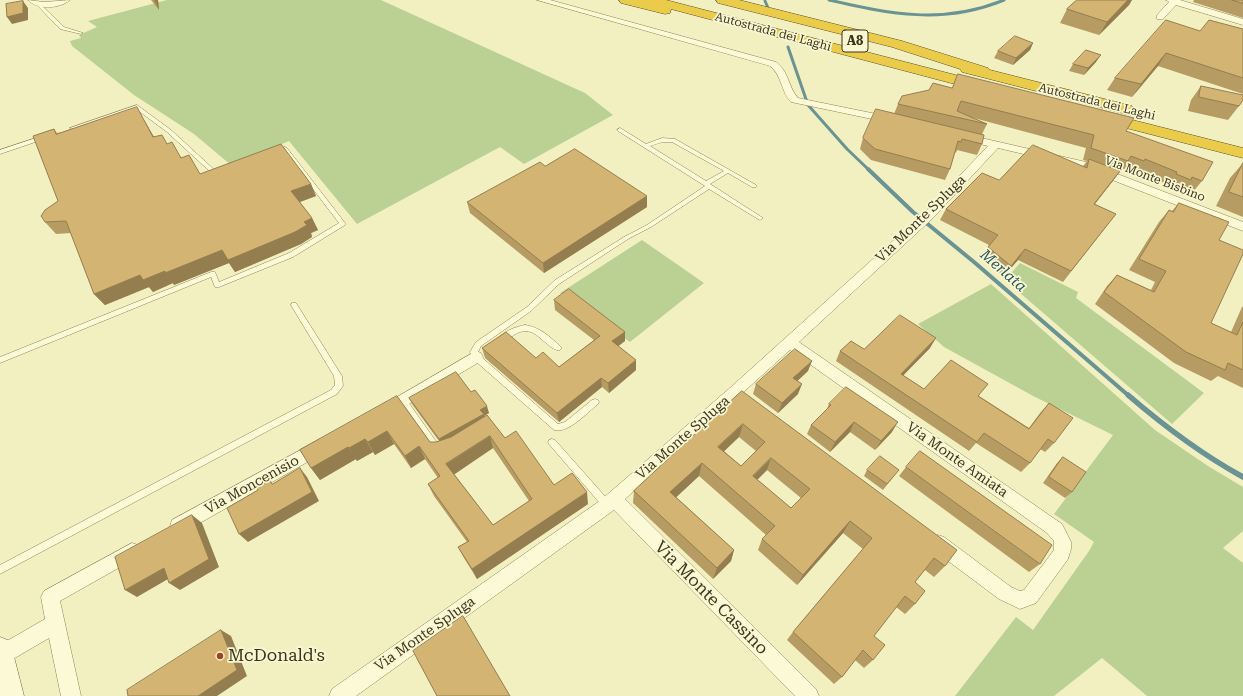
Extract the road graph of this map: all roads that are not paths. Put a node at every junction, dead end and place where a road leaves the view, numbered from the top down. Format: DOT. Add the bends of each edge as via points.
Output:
graph roads {
  1 [pos="32,0"];
  2 [pos="66,0"];
  3 [pos="541,0"];
  4 [pos="626,0"];
  5 [pos="651,0"];
  6 [pos="695,0"];
  7 [pos="723,0"];
  8 [pos="1174,0"];
  9 [pos="39,6"];
  10 [pos="1160,17"];
  11 [pos="1243,22"];
  12 [pos="81,33"];
  13 [pos="888,61"];
  14 [pos="1015,81"];
  15 [pos="904,123"];
  16 [pos="69,130"];
  17 [pos="620,130"];
  18 [pos="950,133"];
  19 [pos="46,137"];
  20 [pos="1243,139"];
  21 [pos="996,144"];
  22 [pos="645,146"];
  23 [pos="0,152"];
  24 [pos="1243,153"];
  25 [pos="271,155"];
  26 [pos="728,171"];
  27 [pos="226,174"];
  28 [pos="707,185"];
  29 [pos="754,186"];
  30 [pos="760,218"];
  31 [pos="1243,227"];
  32 [pos="294,306"];
  33 [pos="789,342"];
  34 [pos="496,343"];
  35 [pos="558,348"];
  36 [pos="480,354"];
  37 [pos="0,360"];
  38 [pos="403,401"];
  39 [pos="595,402"];
  40 [pos="368,420"];
  41 [pos="334,439"];
  42 [pos="552,442"];
  43 [pos="446,450"];
  44 [pos="611,502"];
  45 [pos="167,532"];
  46 [pos="923,532"];
  47 [pos="147,543"];
  48 [pos="0,570"];
  49 [pos="55,624"];
  50 [pos="0,653"];
  51 [pos="10,696"];
  52 [pos="71,696"];
  53 [pos="339,696"];
  54 [pos="809,696"];
  1 -- 9 [label="street"];
  2 -- 9 [label="street"];
  3 -- 15 [label="street" via="773,64 781,70 791,96 800,102"];
  4 -- 13 [label="highway" via="752,33"];
  5 -- 13 [label="highway, Autostrada dei Laghi / A8"];
  6 -- 14 [label="highway, Autostrada dei Laghi / A8"];
  7 -- 14 [label="highway" via="897,44"];
  8 -- 10 [label="street"];
  8 -- 11 [label="street"];
  9 -- 12 [label="lane" via="62,28"];
  13 -- 24 [label="highway, Autostrada dei Laghi / A8"];
  14 -- 20 [label="highway, Autostrada dei Laghi / A8"];
  16 -- 27 [label="lane" via="137,107 169,131 219,176"];
  17 -- 22 [label="lane"];
  18 -- 21 [label="street, Via Monte Bisbino"];
  19 -- 23 [label="lane"];
  21 -- 31 [label="street, Via Monte Bisbino" via="1082,164"];
  21 -- 33 [label="street, Via Monte Spluga" via="928,215"];
  22 -- 26 [label="lane" via="662,140 673,140"];
  22 -- 28 [label="lane"];
  25 -- 37 [label="lane" via="285,149 343,224 291,255 217,285 213,274"];
  26 -- 28 [label="lane"];
  26 -- 29 [label="lane"];
  28 -- 30 [label="lane"];
  28 -- 36 [label="lane" via="649,226 557,282 529,309 478,344 474,352"];
  32 -- 48 [label="lane" via="338,376 340,381 334,392"];
  33 -- 44 [label="street, Via Monte Spluga" via="742,395"];
  33 -- 46 [label="street, Via Monte Amiata" via="1058,532 1064,546 1062,553 1026,600 1016,599 1005,593"];
  34 -- 35 [label="lane" via="515,330 525,327 535,330"];
  36 -- 38 [label="street"];
  36 -- 39 [label="lane" via="557,428 567,425"];
  38 -- 40 [label="street"];
  38 -- 43 [label="lane" via="437,449"];
  41 -- 45 [label="street, Via Moncenisio"];
  42 -- 44 [label="lane"];
  44 -- 53 [label="street, Via Monte Spluga"];
  44 -- 54 [label="street, Via Monte Cassino"];
  47 -- 49 [label="street" via="50,597"];
  49 -- 50 [label="street"];
  49 -- 52 [label="street"];
  50 -- 51 [label="main road"];
}
